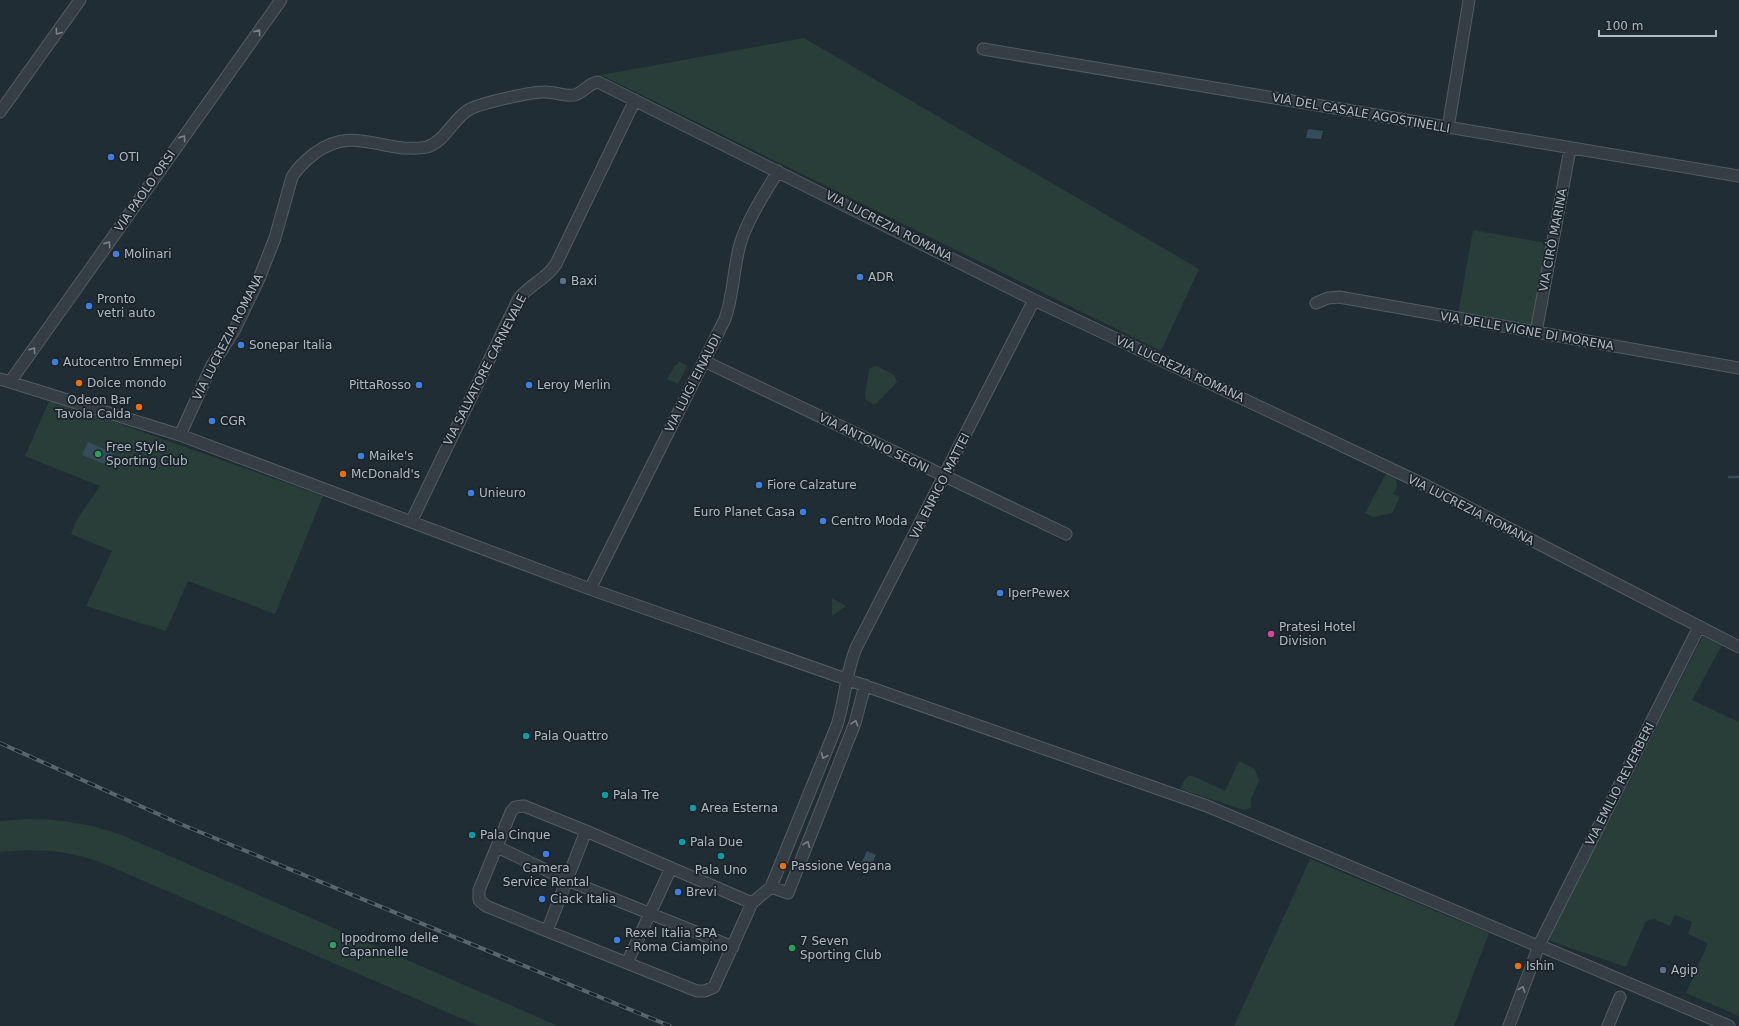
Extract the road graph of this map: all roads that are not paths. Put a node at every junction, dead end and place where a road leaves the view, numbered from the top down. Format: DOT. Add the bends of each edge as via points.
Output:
graph roads {
  1 [pos="80,0"];
  2 [pos="281,0"];
  3 [pos="1469,0"];
  4 [pos="983,49"];
  5 [pos="635,100"];
  6 [pos="0,112"];
  7 [pos="1448,128"];
  8 [pos="1570,148"];
  9 [pos="778,171"];
  10 [pos="1739,176"];
  11 [pos="1034,300"];
  12 [pos="1316,303"];
  13 [pos="1536,332"];
  14 [pos="704,361"];
  15 [pos="1739,368"];
  16 [pos="5,381"];
  17 [pos="180,435"];
  18 [pos="945,477"];
  19 [pos="411,522"];
  20 [pos="1066,534"];
  21 [pos="590,589"];
  22 [pos="1699,627"];
  23 [pos="1739,647"];
  24 [pos="848,676"];
  25 [pos="865,685"];
  26 [pos="586,831"];
  27 [pos="497,847"];
  28 [pos="672,868"];
  29 [pos="567,880"];
  30 [pos="771,887"];
  31 [pos="752,903"];
  32 [pos="650,914"];
  33 [pos="547,931"];
  34 [pos="1538,946"];
  35 [pos="732,947"];
  36 [pos="627,963"];
  37 [pos="1620,997"];
  38 [pos="1509,1026"];
  39 [pos="1608,1026"];
  40 [pos="1729,1026"];
  1 -- 6 [label="street, one-way"];
  16 -- 2 [label="street, VIA PAOLO ORSI, one-way"];
  3 -- 7 [label="street"];
  4 -- 7 [label="street, VIA DEL CASALE AGOSTINELLI"];
  5 -- 9 [label="street, VIA LUCREZIA ROMANA"];
  5 -- 17 [label="street, VIA LUCREZIA ROMANA" via="596,82 575,95 540,92 474,108 461,116 437,142 426,147 402,148 348,139 320,150 292,177 275,238 258,281 234,331 212,365"];
  5 -- 19 [label="street, VIA SALVATORE CARNEVALE" via="556,264 518,300"];
  7 -- 8 [label="street, VIA DEL CASALE AGOSTINELLI"];
  8 -- 10 [label="street, VIA DEL CASALE AGOSTINELLI"];
  8 -- 13 [label="street, VIA CIRÒ MARINA"];
  9 -- 11 [label="street, VIA LUCREZIA ROMANA"];
  9 -- 14 [label="street, VIA LUIGI EINAUDI" via="743,235 728,311"];
  11 -- 18 [label="street, VIA ENRICO MATTEI"];
  11 -- 22 [label="street, VIA LUCREZIA ROMANA" via="1424,485"];
  12 -- 13 [label="street, VIA DELLE VIGNE DI MORENA" via="1336,297"];
  13 -- 15 [label="street, VIA DELLE VIGNE DI MORENA"];
  14 -- 18 [label="street, VIA ANTONIO SEGNI"];
  14 -- 21 [label="street, VIA LUIGI EINAUDI"];
  16 -- 17 [label="street"];
  17 -- 19 [label="street"];
  18 -- 20 [label="street, VIA ANTONIO SEGNI"];
  18 -- 24 [label="street, VIA ENRICO MATTEI" via="856,648"];
  19 -- 21 [label="street"];
  21 -- 24 [label="street"];
  22 -- 23 [label="street, VIA LUCREZIA ROMANA"];
  22 -- 34 [label="street, VIA EMILIO REVERBERI"];
  24 -- 25 [label="street"];
  24 -- 30 [label="street, VIA ENRICO MATTEI, one-way" via="837,725"];
  30 -- 25 [label="street, one-way" via="788,893 855,723"];
  25 -- 34 [label="street" via="1207,806"];
  26 -- 27 [label="street" via="520,806 511,812"];
  26 -- 28 [label="street"];
  26 -- 29 [label="street"];
  27 -- 29 [label="street"];
  27 -- 33 [label="street" via="478,892 479,900 486,906"];
  28 -- 31 [label="street"];
  28 -- 32 [label="street"];
  29 -- 32 [label="street"];
  29 -- 33 [label="street"];
  30 -- 31 [label="street"];
  31 -- 35 [label="street"];
  32 -- 35 [label="street"];
  32 -- 36 [label="street"];
  33 -- 36 [label="street"];
  38 -- 34 [label="street, VIA EMILIO REVERBERI, one-way"];
  34 -- 40 [label="street"];
  35 -- 36 [label="street" via="716,984 705,991 697,991"];
  37 -- 39 [label="street"];
}
